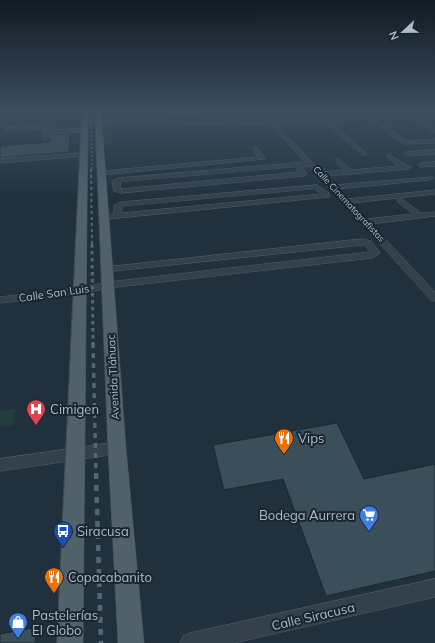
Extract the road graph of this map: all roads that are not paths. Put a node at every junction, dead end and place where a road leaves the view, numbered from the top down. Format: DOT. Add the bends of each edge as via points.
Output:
graph roads {
  1 [pos="84,141"];
  2 [pos="100,141"];
  3 [pos="290,141"];
  4 [pos="347,141"];
  5 [pos="403,141"];
  6 [pos="435,141"];
  7 [pos="256,148"];
  8 [pos="435,152"];
  9 [pos="407,154"];
  10 [pos="83,155"];
  11 [pos="203,155"];
  12 [pos="389,156"];
  13 [pos="338,160"];
  14 [pos="0,161"];
  15 [pos="207,164"];
  16 [pos="312,164"];
  17 [pos="435,164"];
  18 [pos="298,165"];
  19 [pos="422,165"];
  20 [pos="376,170"];
  21 [pos="208,172"];
  22 [pos="350,172"];
  23 [pos="102,173"];
  24 [pos="321,174"];
  25 [pos="429,178"];
  26 [pos="213,183"];
  27 [pos="380,183"];
  28 [pos="333,187"];
  29 [pos="435,192"];
  30 [pos="217,195"];
  31 [pos="435,196"];
  32 [pos="399,198"];
  33 [pos="348,203"];
  34 [pos="222,206"];
  35 [pos="435,214"];
  36 [pos="118,216"];
  37 [pos="420,216"];
  38 [pos="104,217"];
  39 [pos="365,222"];
  40 [pos="253,254"];
  41 [pos="259,268"];
  42 [pos="107,270"];
  43 [pos="108,285"];
  44 [pos="79,291"];
  45 [pos="435,298"];
  46 [pos="0,300"];
  47 [pos="117,448"];
  48 [pos="74,455"];
  49 [pos="0,464"];
  50 [pos="435,588"];
  51 [pos="70,643"];
  52 [pos="131,643"];
  53 [pos="190,643"];
  1 -- 10 [label="main road"];
  2 -- 23 [label="main road, Avenida Tláhuac"];
  3 -- 16 [label="street, Calle Cinematografistas"];
  4 -- 20 [label="street"];
  5 -- 6 [label="street"];
  7 -- 15 [label="street" via="262,158 259,160"];
  8 -- 9 [label="street"];
  10 -- 14 [label="street"];
  10 -- 44 [label="main road"];
  11 -- 15 [label="street"];
  12 -- 20 [label="street" via="407,167"];
  13 -- 22 [label="street"];
  15 -- 23 [label="street"];
  16 -- 18 [label="street"];
  16 -- 24 [label="street, Calle Cinematografistas"];
  17 -- 19 [label="street"];
  18 -- 21 [label="street"];
  18 -- 26 [label="street" via="304,174"];
  20 -- 22 [label="street"];
  21 -- 26 [label="street"];
  21 -- 26 [label="street" via="116,181 119,191"];
  22 -- 24 [label="street"];
  23 -- 38 [label="main road, Avenida Tláhuac"];
  24 -- 28 [label="street, Calle Cinematografistas"];
  25 -- 27 [label="street"];
  27 -- 28 [label="street"];
  27 -- 32 [label="street"];
  28 -- 33 [label="street, Calle Cinematografistas"];
  29 -- 32 [label="street"];
  30 -- 34 [label="street"];
  30 -- 34 [label="street" via="317,187 326,195"];
  30 -- 36 [label="street" via="122,204 117,207"];
  31 -- 32 [label="street"];
  32 -- 33 [label="street"];
  32 -- 37 [label="street"];
  33 -- 39 [label="street, Calle Cinematografistas"];
  34 -- 36 [label="street"];
  35 -- 37 [label="street"];
  36 -- 38 [label="street"];
  37 -- 39 [label="street"];
  38 -- 42 [label="main road, Avenida Tláhuac"];
  39 -- 45 [label="street, Calle Cinematografistas"];
  40 -- 41 [label="street"];
  40 -- 41 [label="street, Calle San Luis" via="362,242 368,243 375,253"];
  40 -- 42 [label="street"];
  41 -- 43 [label="street, Calle San Luis"];
  42 -- 43 [label="main road, Avenida Tláhuac"];
  43 -- 44 [label="street, Calle San Luis"];
  43 -- 47 [label="main road, Avenida Tláhuac"];
  44 -- 46 [label="street, Calle San Luis"];
  44 -- 48 [label="main road"];
  47 -- 48 [label="street"];
  47 -- 52 [label="main road, Avenida Tláhuac"];
  48 -- 49 [label="street"];
  48 -- 51 [label="main road"];
  50 -- 53 [label="street, Calle Siracusa"];
}
